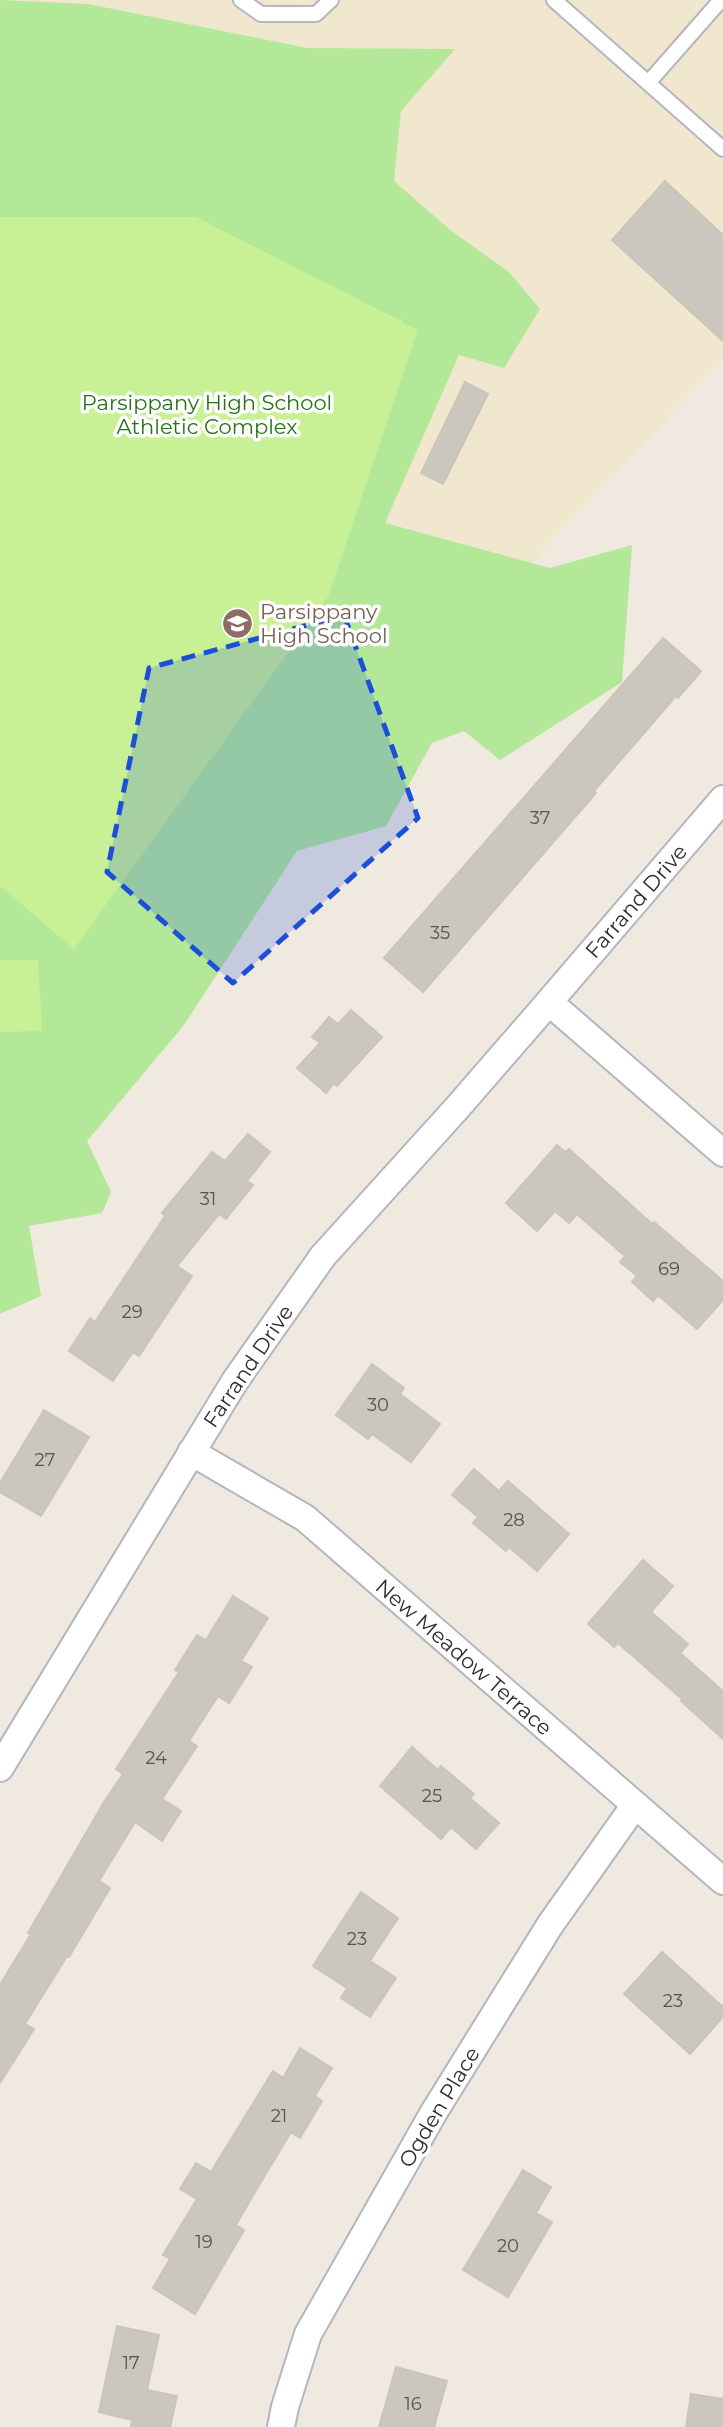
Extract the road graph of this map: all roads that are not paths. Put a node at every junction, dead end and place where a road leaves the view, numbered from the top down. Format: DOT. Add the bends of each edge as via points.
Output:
graph roads {
  1 [pos="241,0"];
  2 [pos="331,0"];
  3 [pos="554,0"];
  4 [pos="721,0"];
  5 [pos="649,83"];
  6 [pos="723,149"];
  7 [pos="723,799"];
  8 [pos="549,1002"];
  9 [pos="723,1153"];
  10 [pos="191,1452"];
  11 [pos="0,1768"];
  12 [pos="635,1805"];
  13 [pos="723,1881"];
  14 [pos="281,2427"];
  1 -- 2 [label="lane" via="261,14 316,14"];
  3 -- 5 [label="lane"];
  4 -- 5 [label="lane"];
  5 -- 6 [label="lane"];
  7 -- 8 [label="street, Farrand Drive"];
  8 -- 9 [label="street"];
  8 -- 10 [label="street, Farrand Drive" via="323,1256"];
  10 -- 11 [label="street, Farrand Drive"];
  10 -- 12 [label="street, New Meadow Terrace" via="305,1518"];
  12 -- 13 [label="street, New Meadow Terrace"];
  12 -- 14 [label="street, Ogden Place" via="551,1925 434,2112 321,2310 308,2334"];
}
